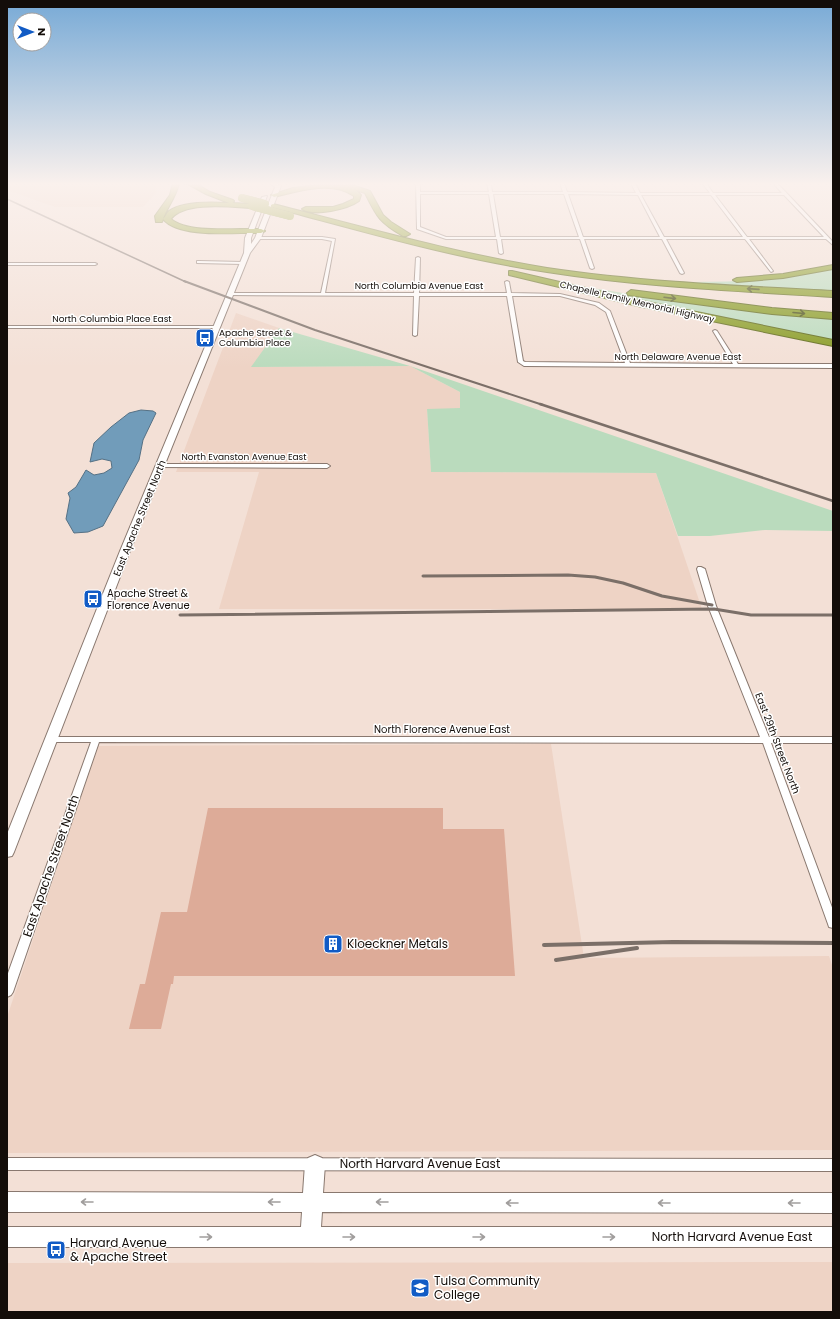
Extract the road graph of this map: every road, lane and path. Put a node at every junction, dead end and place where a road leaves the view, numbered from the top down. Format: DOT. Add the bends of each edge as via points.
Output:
graph roads {
  1 [pos="246,245"];
  2 [pos="252,245"];
  3 [pos="335,245"];
  4 [pos="408,245"];
  5 [pos="426,245"];
  6 [pos="500,245"];
  7 [pos="583,245"];
  8 [pos="667,245"];
  9 [pos="750,245"];
  10 [pos="247,253"];
  11 [pos="501,253"];
  12 [pos="418,258"];
  13 [pos="199,262"];
  14 [pos="243,262"];
  15 [pos="7,264"];
  16 [pos="95,264"];
  17 [pos="477,264"];
  18 [pos="833,267"];
  19 [pos="592,268"];
  20 [pos="771,271"];
  21 [pos="682,273"];
  22 [pos="611,278"];
  23 [pos="506,282"];
  24 [pos="230,294"];
  25 [pos="323,294"];
  26 [pos="416,294"];
  27 [pos="509,294"];
  28 [pos="833,295"];
  29 [pos="691,315"];
  30 [pos="833,316"];
  31 [pos="7,327"];
  32 [pos="217,327"];
  33 [pos="715,331"];
  34 [pos="415,335"];
  35 [pos="833,342"];
  36 [pos="833,346"];
  37 [pos="628,365"];
  38 [pos="736,365"];
  39 [pos="833,366"];
  40 [pos="160,466"];
  41 [pos="327,466"];
  42 [pos="701,569"];
  43 [pos="52,739"];
  44 [pos="96,739"];
  45 [pos="766,740"];
  46 [pos="833,740"];
  47 [pos="7,852"];
  48 [pos="833,924"];
  49 [pos="7,992"];
  50 [pos="7,1164"];
  51 [pos="315,1164"];
  52 [pos="833,1165"];
  53 [pos="7,1202"];
  54 [pos="313,1202"];
  55 [pos="833,1203"];
  56 [pos="7,1237"];
  57 [pos="310,1237"];
  58 [pos="833,1237"];
  1 -- 10 [label="main road, East Apache Street North"];
  2 -- 10 [label="main road, East Apache Street North"];
  3 -- 25 [label="street"];
  4 -- 17 [label="highway, Chapelle Family Memorial Highway"];
  5 -- 22 [label="highway, Chapelle Family Memorial Highway" via="504,262"];
  6 -- 11 [label="street"];
  7 -- 19 [label="street"];
  8 -- 21 [label="street"];
  9 -- 20 [label="street"];
  10 -- 14 [label="main road, East Apache Street North"];
  12 -- 26 [label="street"];
  13 -- 14 [label="street"];
  14 -- 24 [label="main road, East Apache Street North"];
  15 -- 16 [label="street"];
  17 -- 29 [label="highway, Chapelle Family Memorial Highway"];
  17 -- 30 [label="highway, one-way" via="622,292"];
  18 -- 22 [label="highway" via="783,276 736,280"];
  28 -- 22 [label="highway, Chapelle Family Memorial Highway, one-way"];
  23 -- 27 [label="street"];
  24 -- 25 [label="street, North Columbia Avenue East"];
  24 -- 32 [label="main road, East Apache Street North"];
  25 -- 26 [label="street, North Columbia Avenue East"];
  26 -- 27 [label="street, North Columbia Avenue East"];
  26 -- 34 [label="street"];
  27 -- 37 [label="street, North Columbia Avenue East" via="560,295 605,308"];
  27 -- 37 [label="street, North Delaware Avenue East" via="521,360 524,364"];
  29 -- 35 [label="highway, Chapelle Family Memorial Highway"];
  29 -- 36 [label="highway"];
  31 -- 32 [label="street, North Columbia Place East"];
  32 -- 40 [label="main road, East Apache Street North"];
  33 -- 38 [label="street"];
  37 -- 38 [label="street, North Delaware Avenue East"];
  38 -- 39 [label="street, North Delaware Avenue East"];
  40 -- 41 [label="street, North Evanston Avenue East"];
  40 -- 43 [label="main road, East Apache Street North"];
  42 -- 45 [label="street, East 29th Street North" via="712,606"];
  43 -- 44 [label="street, North Florence Avenue East"];
  43 -- 47 [label="main road, East Apache Street North"];
  44 -- 45 [label="street, North Florence Avenue East"];
  44 -- 49 [label="street, East Apache Street North"];
  45 -- 46 [label="street, North Florence Avenue East"];
  45 -- 48 [label="street, East 29th Street North"];
  50 -- 51 [label="street, North Harvard Avenue East"];
  51 -- 52 [label="street, North Harvard Avenue East"];
  51 -- 54 [label="main road"];
  54 -- 53 [label="main road, one-way"];
  55 -- 54 [label="main road, one-way"];
  54 -- 57 [label="main road"];
  56 -- 57 [label="main road, North Harvard Avenue East, one-way"];
  57 -- 58 [label="main road, North Harvard Avenue East, one-way"];
}
